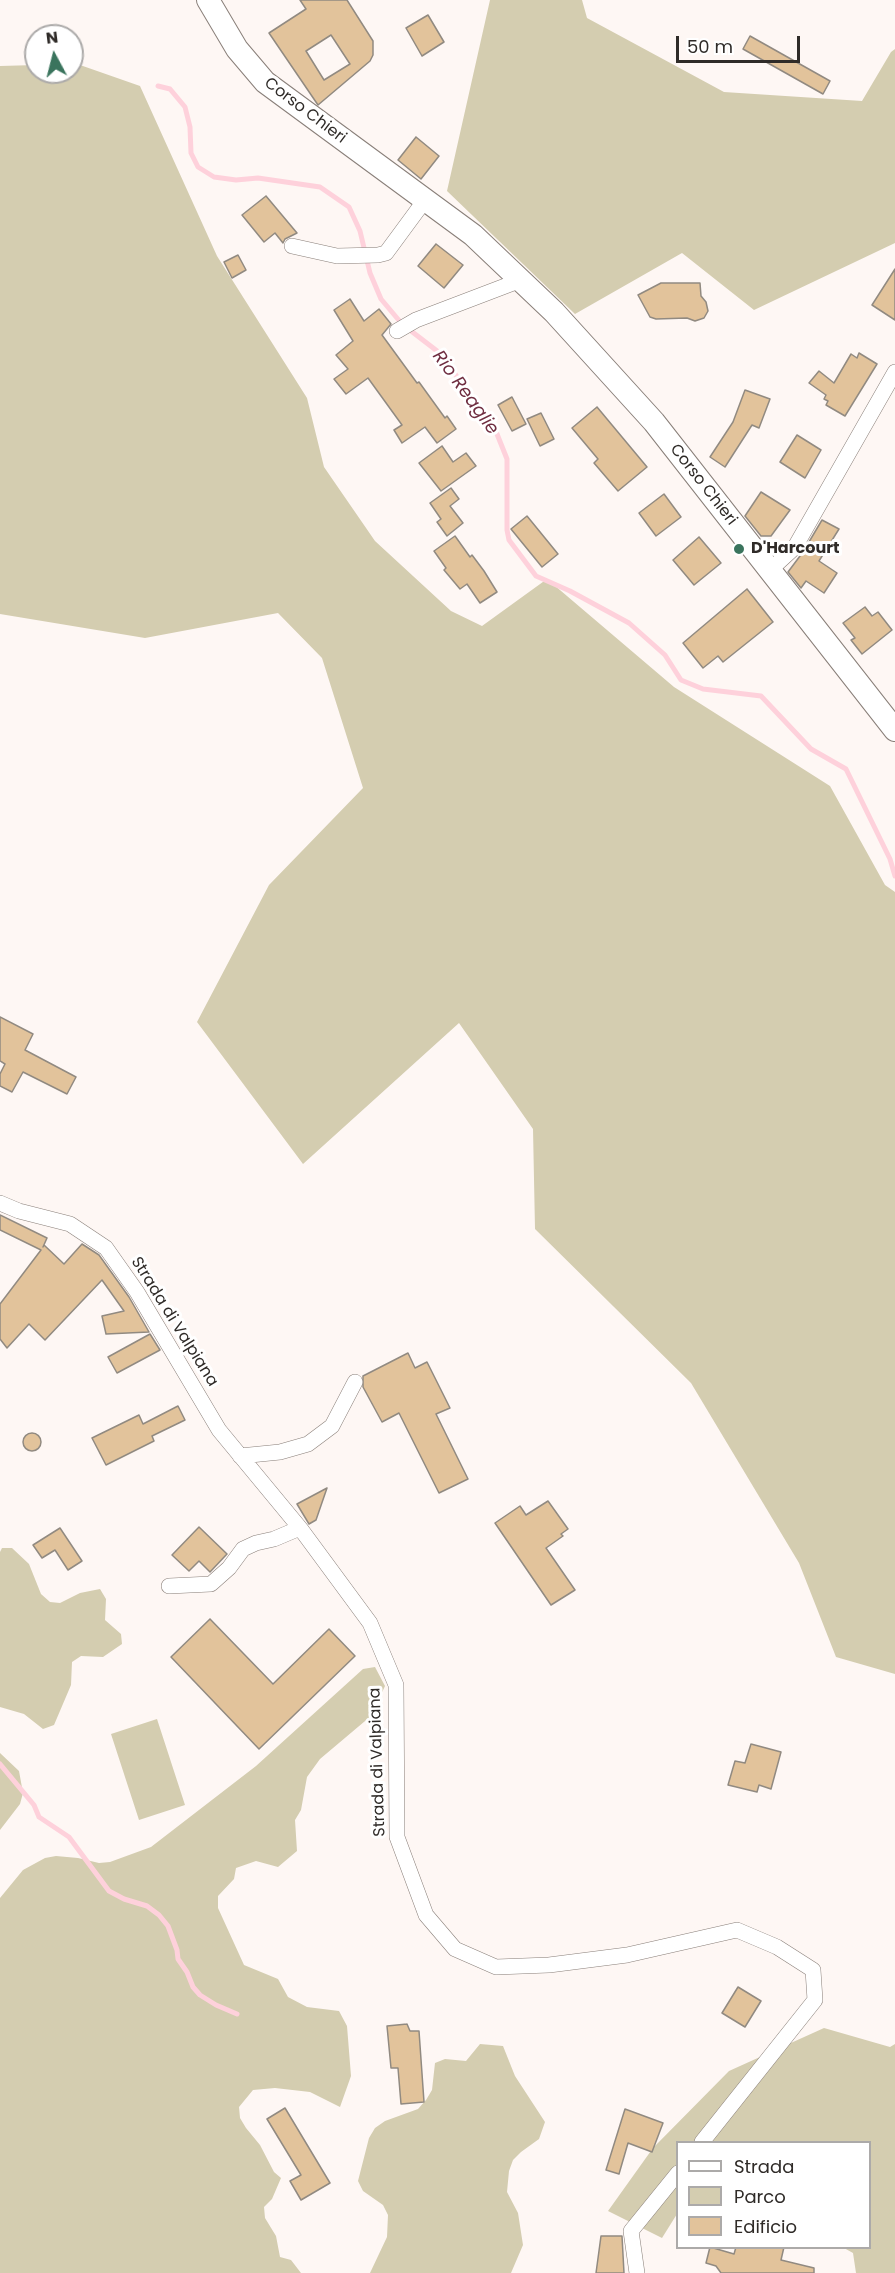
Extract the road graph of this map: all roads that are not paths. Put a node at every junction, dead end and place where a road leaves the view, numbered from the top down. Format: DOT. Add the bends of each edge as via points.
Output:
graph roads {
  1 [pos="208,0"];
  2 [pos="425,200"];
  3 [pos="292,246"];
  4 [pos="521,280"];
  5 [pos="397,332"];
  6 [pos="895,372"];
  7 [pos="770,570"];
  8 [pos="895,730"];
  9 [pos="0,1203"];
  10 [pos="355,1382"];
  11 [pos="240,1456"];
  12 [pos="300,1528"];
  13 [pos="169,1586"];
  14 [pos="703,2141"];
  15 [pos="676,2175"];
  16 [pos="637,2273"];
  1 -- 2 [label="main road, Corso Chieri" via="237,49 265,82"];
  2 -- 3 [label="street" via="386,253 337,256"];
  2 -- 4 [label="main road, Corso Chieri" via="473,235"];
  4 -- 5 [label="street" via="416,320"];
  4 -- 7 [label="main road, Corso Chieri" via="654,422"];
  6 -- 7 [label="street" via="795,547"];
  7 -- 8 [label="main road, Corso Chieri"];
  9 -- 11 [label="street, Strada di Valpiana" via="70,1224 106,1248 137,1292 219,1430"];
  10 -- 11 [label="street" via="332,1426 308,1444 280,1452"];
  11 -- 12 [label="street, Strada di Valpiana"];
  12 -- 13 [label="street" via="243,1549 211,1584"];
  12 -- 14 [label="street, Strada di Valpiana" via="370,1623 396,1685 396,1837 426,1915 455,1948 496,1967 549,1965 627,1955 737,1930 777,1947 813,1970 816,2000"];
  15 -- 16 [label="street" via="631,2231"];
}
